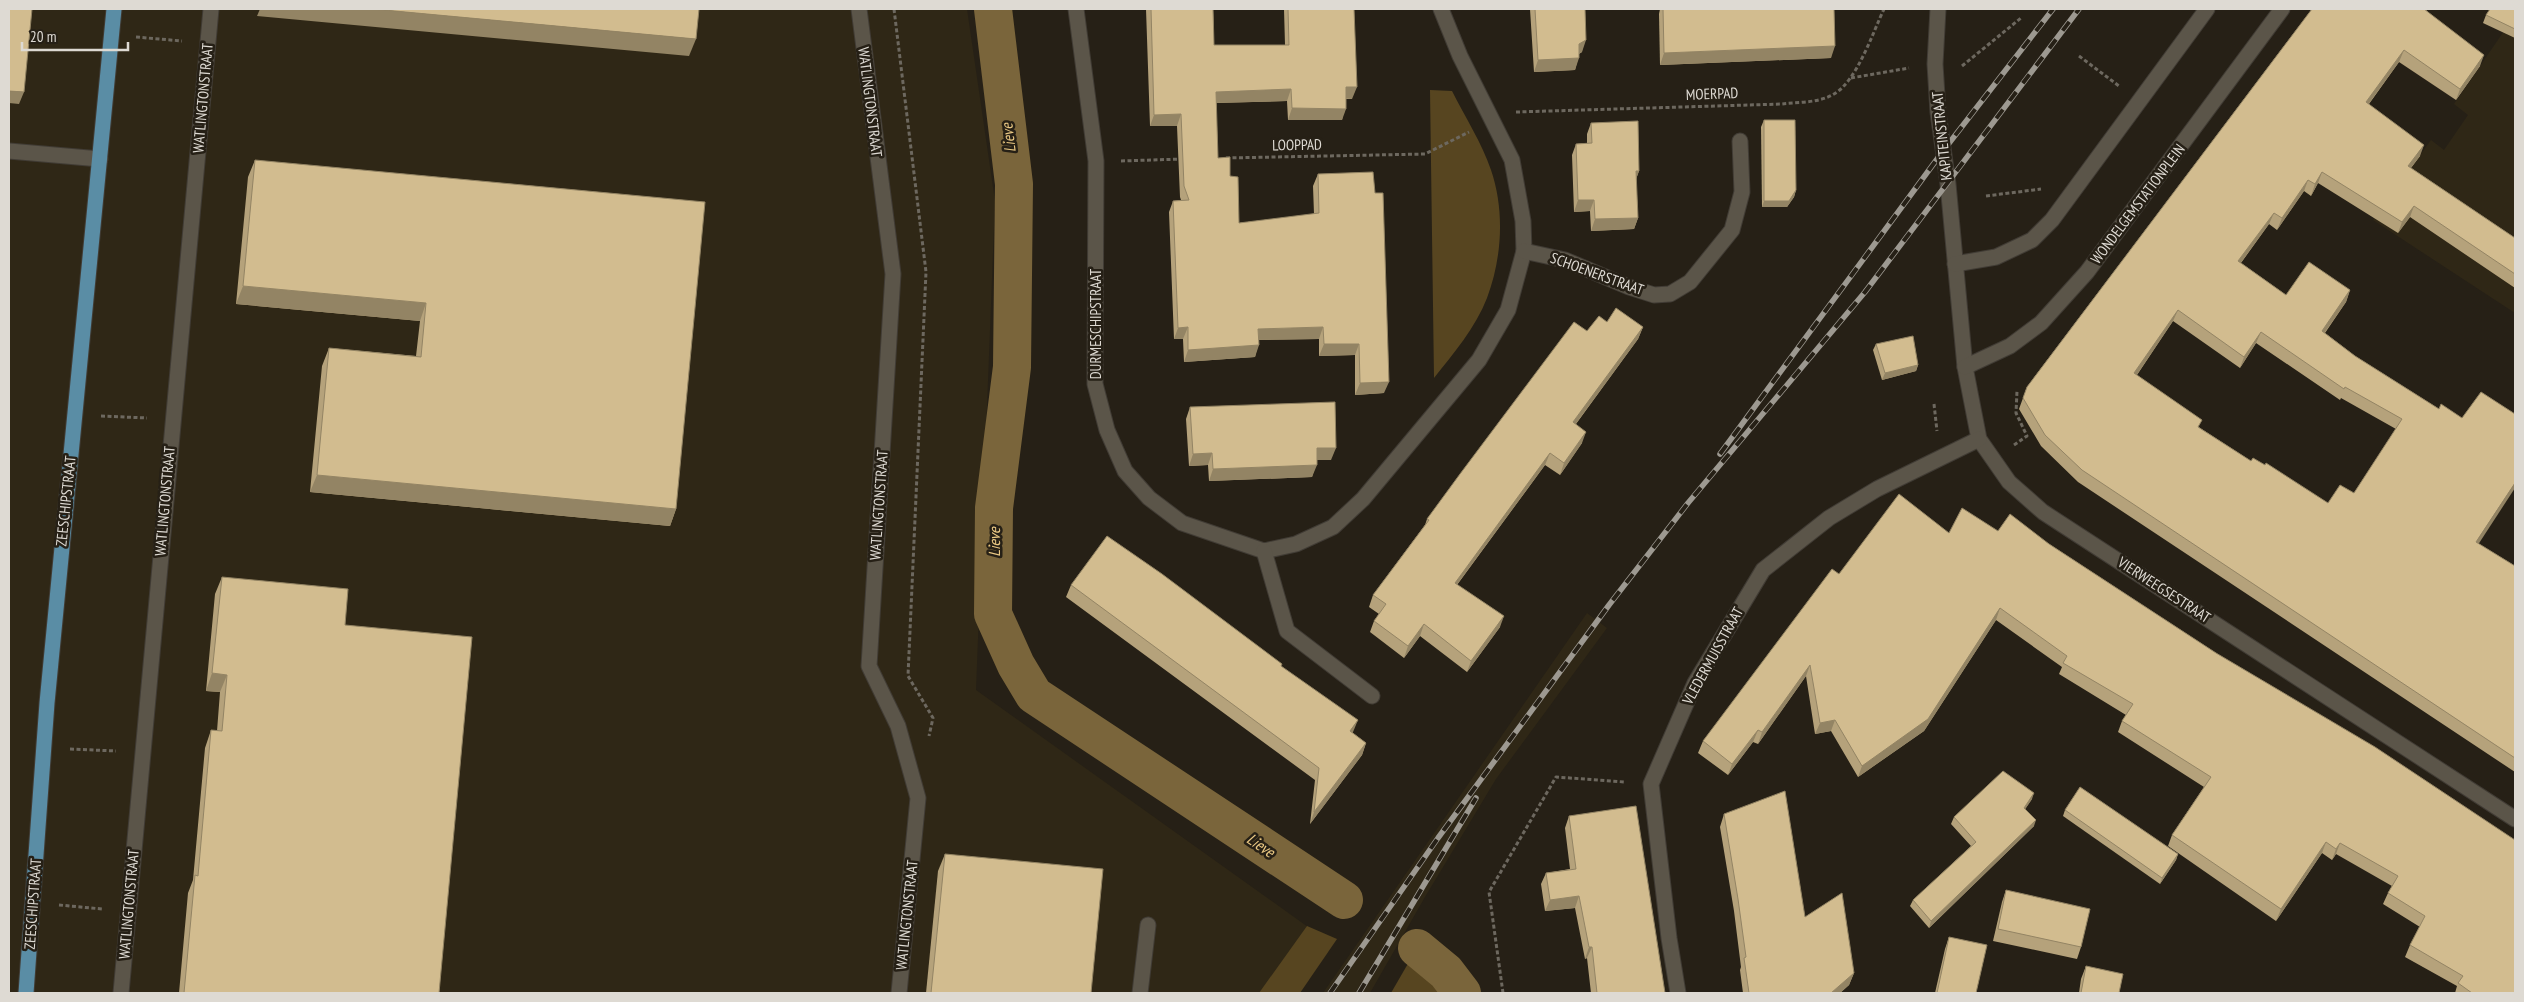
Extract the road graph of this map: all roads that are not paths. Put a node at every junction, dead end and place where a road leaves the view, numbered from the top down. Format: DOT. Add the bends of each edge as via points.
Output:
graph roads {
  1 [pos="114,9"];
  2 [pos="210,9"];
  3 [pos="859,9"];
  4 [pos="1076,9"];
  5 [pos="1441,9"];
  6 [pos="1938,9"];
  7 [pos="2208,9"];
  8 [pos="2282,9"];
  9 [pos="1740,141"];
  10 [pos="9,151"];
  11 [pos="100,158"];
  12 [pos="1524,251"];
  13 [pos="1955,264"];
  14 [pos="1965,367"];
  15 [pos="1979,439"];
  16 [pos="1264,551"];
  17 [pos="1372,696"];
  18 [pos="2515,819"];
  19 [pos="1148,925"];
  20 [pos="26,993"];
  21 [pos="121,993"];
  22 [pos="899,993"];
  23 [pos="1140,993"];
  24 [pos="1678,993"];
  1 -- 11 [label="main road, ZEESCHIPSTRAAT"];
  2 -- 21 [label="street, WATLINGTONSTRAAT"];
  3 -- 22 [label="street, WATLINGTONSTRAAT" via="893,274 869,666 898,726 918,798"];
  4 -- 16 [label="street, DURMESCHIPSTRAAT" via="1096,161 1095,384 1110,438 1125,471 1149,498 1182,523"];
  5 -- 12 [label="street" via="1512,160 1523,221"];
  6 -- 13 [label="street, KAPITEINSTRAAT" via="1938,112"];
  7 -- 13 [label="street" via="2052,220 2032,240 1996,257"];
  8 -- 14 [label="street, WONDELGEMSTATIONPLEIN" via="2087,272 2041,323 2010,346"];
  9 -- 12 [label="street, SCHOENERSTRAAT" via="1742,192 1732,230 1690,282 1670,294 1654,295 1566,260"];
  10 -- 11 [label="street"];
  11 -- 20 [label="main road, ZEESCHIPSTRAAT" via="43,747"];
  12 -- 16 [label="street" via="1508,310 1479,360 1396,462 1333,527 1296,544"];
  13 -- 14 [label="street, VIERWEEGSESTRAAT"];
  14 -- 15 [label="street, VIERWEEGSESTRAAT"];
  15 -- 18 [label="street, VIERWEEGSESTRAAT" via="2009,482 2043,512"];
  15 -- 24 [label="street, VLEDERMUISSTRAAT" via="1877,489 1829,518 1763,570 1695,683 1651,784"];
  16 -- 17 [label="street" via="1287,631"];
  19 -- 23 [label="street"];
}
